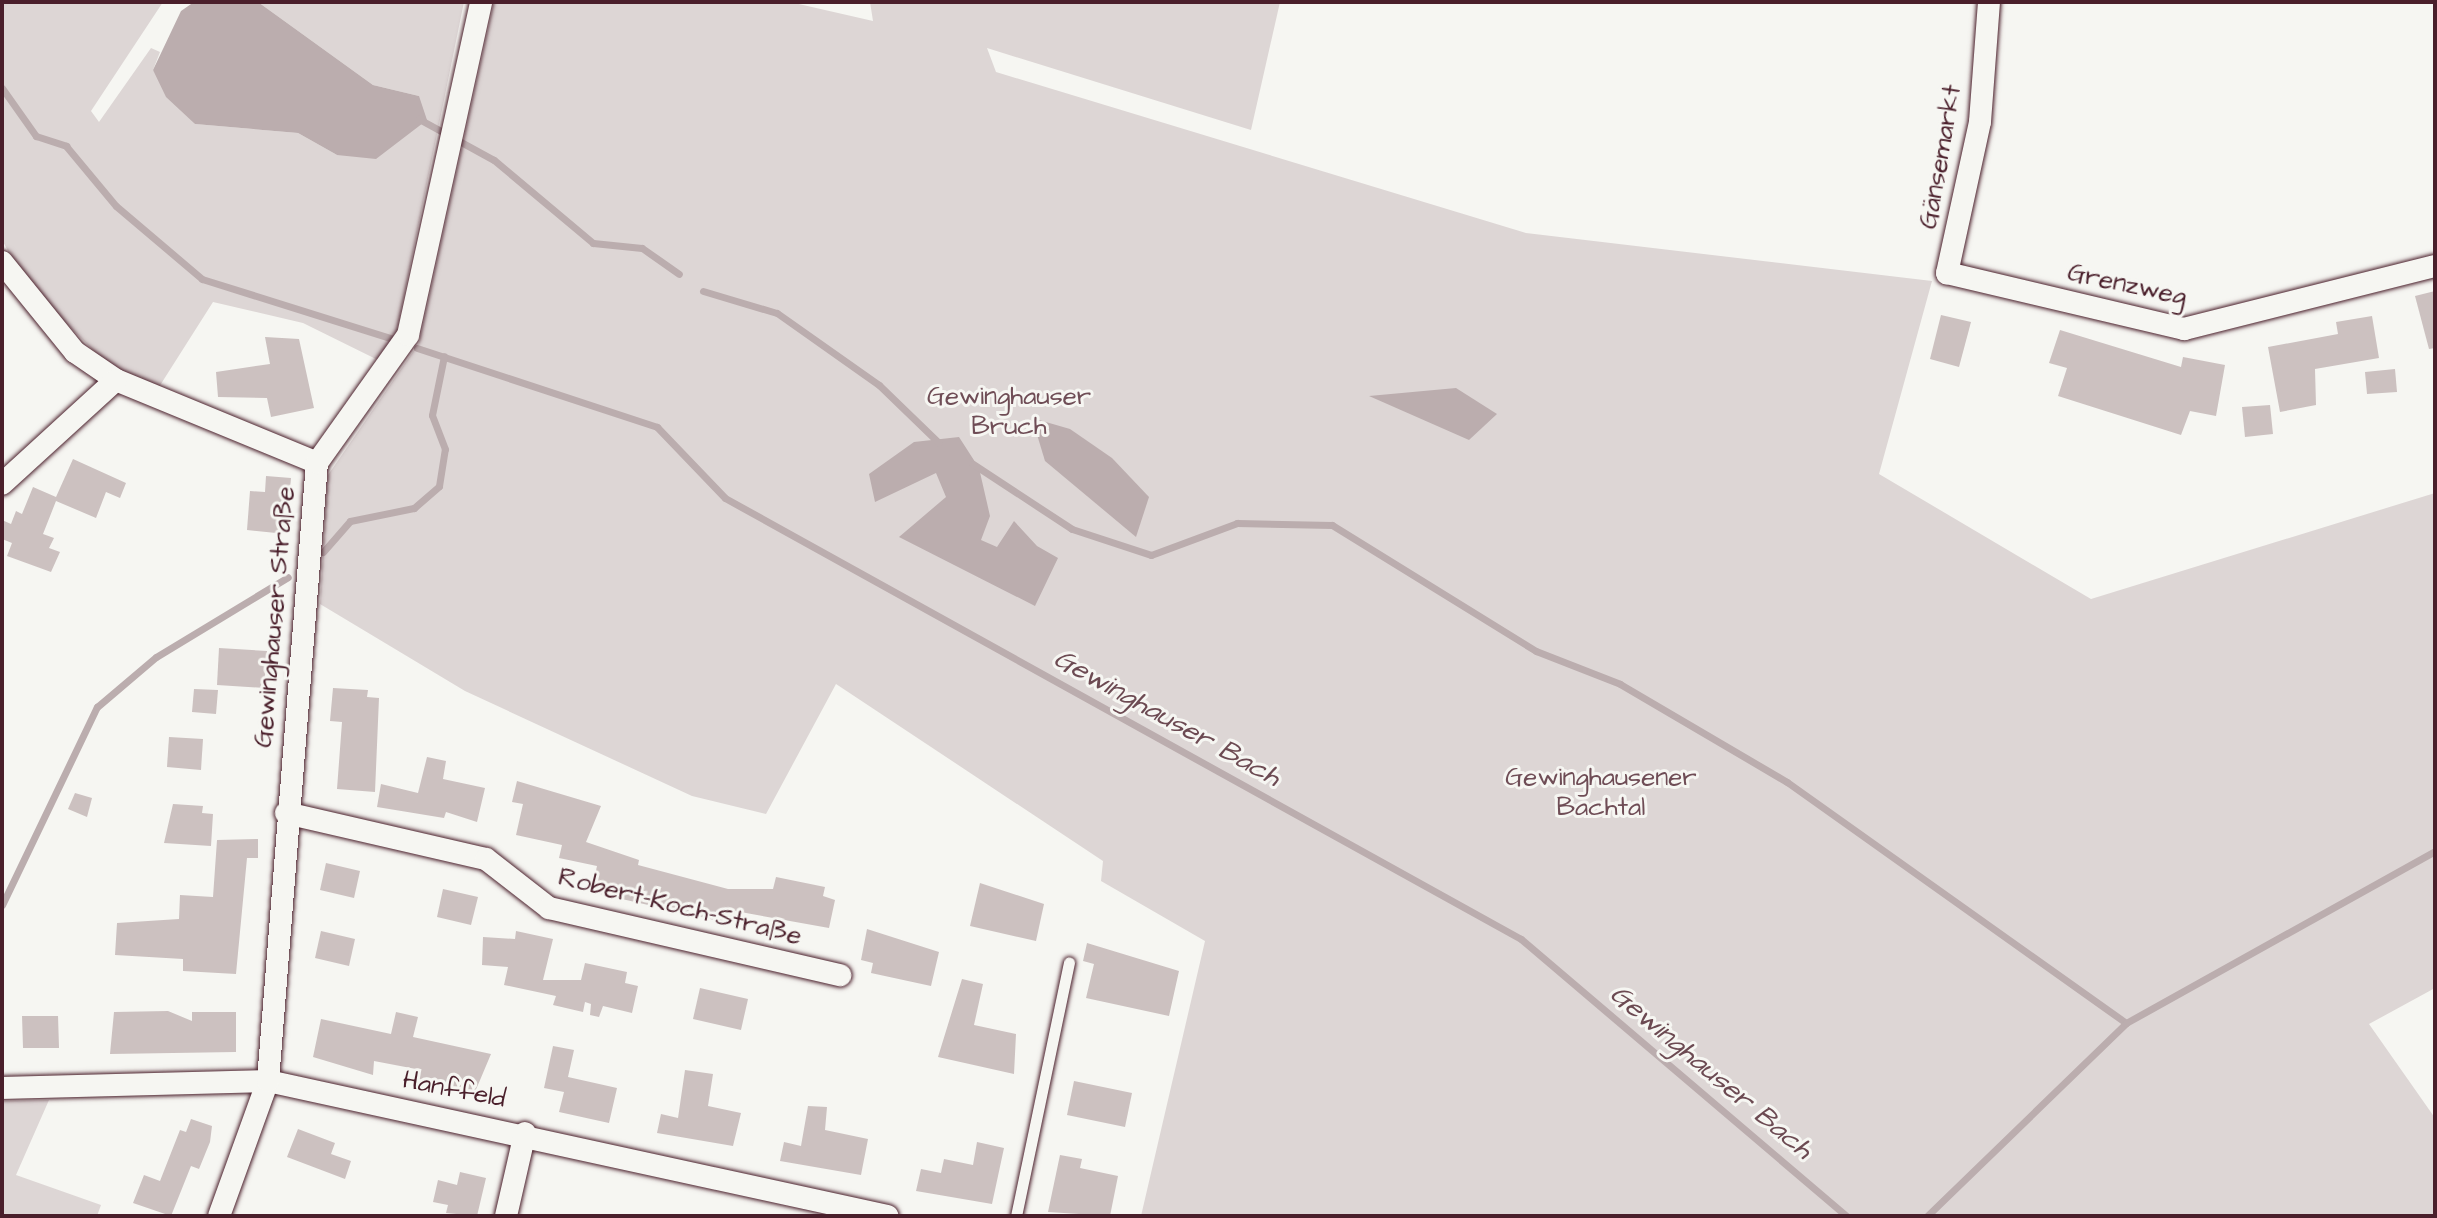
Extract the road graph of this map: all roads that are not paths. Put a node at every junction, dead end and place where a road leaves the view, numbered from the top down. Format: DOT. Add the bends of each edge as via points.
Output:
graph roads {
  1 [pos="481,2"];
  2 [pos="1989,2"];
  3 [pos="2,262"];
  4 [pos="2435,266"];
  5 [pos="1947,273"];
  6 [pos="116,380"];
  7 [pos="317,463"];
  8 [pos="2,484"];
  9 [pos="286,813"];
  10 [pos="1069,962"];
  11 [pos="840,975"];
  12 [pos="268,1081"];
  13 [pos="2,1088"];
  14 [pos="525,1133"];
  15 [pos="219,1216"];
  16 [pos="506,1216"];
  17 [pos="887,1216"];
  18 [pos="1016,1216"];
  1 -- 7 [label="street, Gewinghauser Straße" via="404,344"];
  2 -- 5 [label="street, Gänsemarkt" via="1980,122"];
  3 -- 6 [label="street" via="75,352"];
  4 -- 5 [label="street, Grenzweg" via="2184,329"];
  6 -- 7 [label="street"];
  6 -- 8 [label="street"];
  7 -- 9 [label="street, Gewinghauser Straße"];
  9 -- 11 [label="street, Robert-Koch-Straße" via="486,859 549,908"];
  9 -- 12 [label="street, Gewinghauser Straße"];
  10 -- 18 [label="lane"];
  12 -- 13 [label="street, Hanffeld"];
  12 -- 14 [label="street, Hanffeld"];
  12 -- 15 [label="street, Gewinghauser Straße"];
  14 -- 16 [label="street"];
  14 -- 17 [label="street, Hanffeld"];
}
